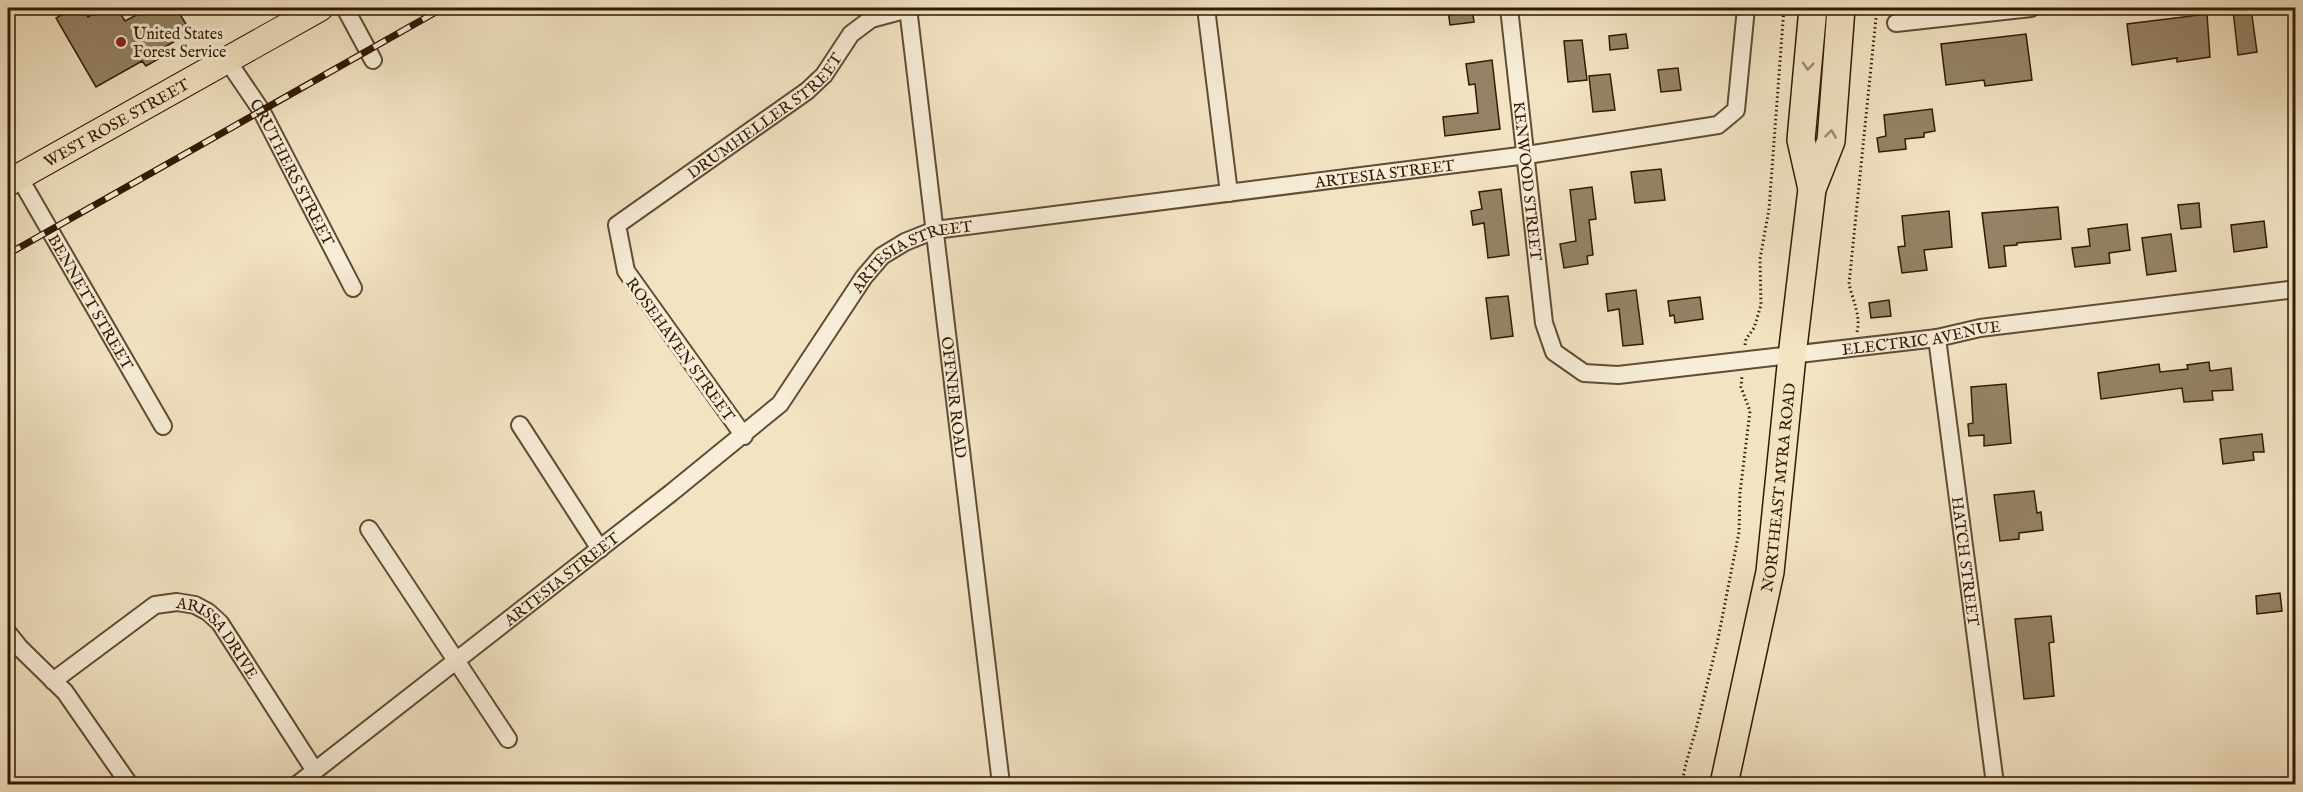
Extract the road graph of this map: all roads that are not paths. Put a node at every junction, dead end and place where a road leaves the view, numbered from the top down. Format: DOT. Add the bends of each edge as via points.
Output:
graph roads {
  1 [pos="320,8"];
  2 [pos="345,8"];
  3 [pos="908,8"];
  4 [pos="1206,8"];
  5 [pos="1509,8"];
  6 [pos="1746,8"];
  7 [pos="1813,8"];
  8 [pos="1841,8"];
  9 [pos="2031,8"];
  10 [pos="1953,12"];
  11 [pos="1896,23"];
  12 [pos="227,60"];
  13 [pos="373,60"];
  14 [pos="1527,155"];
  15 [pos="13,180"];
  16 [pos="1812,189"];
  17 [pos="1229,193"];
  18 [pos="617,225"];
  19 [pos="935,230"];
  20 [pos="352,288"];
  21 [pos="2295,289"];
  22 [pos="1937,338"];
  23 [pos="1554,352"];
  24 [pos="1792,356"];
  25 [pos="163,426"];
  26 [pos="520,426"];
  27 [pos="744,436"];
  28 [pos="369,529"];
  29 [pos="600,549"];
  30 [pos="8,633"];
  31 [pos="457,661"];
  32 [pos="53,681"];
  33 [pos="508,739"];
  34 [pos="315,771"];
  35 [pos="129,784"];
  36 [pos="298,784"];
  37 [pos="1001,784"];
  38 [pos="1724,784"];
  39 [pos="1995,784"];
  1 -- 12 [label="main road, WEST ROSE STREET"];
  2 -- 13 [label="street"];
  3 -- 18 [label="street, DRUMHELLER STREET" via="871,19 851,34 824,75 807,91"];
  3 -- 19 [label="street, OFFNER ROAD"];
  4 -- 17 [label="street"];
  5 -- 14 [label="street, KENWOOD STREET"];
  6 -- 14 [label="street, ARTESIA STREET" via="1736,110 1718,125"];
  7 -- 16 [label="highway, NORTHEAST MYRA ROAD, one-way" via="1802,140"];
  16 -- 8 [label="highway, NORTHEAST MYRA ROAD, one-way" via="1832,141"];
  9 -- 10 [label="street"];
  10 -- 11 [label="street"];
  12 -- 15 [label="main road, WEST ROSE STREET"];
  12 -- 20 [label="street, CRUTHERS STREET" via="261,110"];
  14 -- 17 [label="street, ARTESIA STREET"];
  14 -- 23 [label="street, KENWOOD STREET" via="1544,324"];
  15 -- 25 [label="street, BENNETT STREET"];
  16 -- 24 [label="highway, NORTHEAST MYRA ROAD"];
  17 -- 19 [label="street, ARTESIA STREET"];
  18 -- 27 [label="street, ROSEHAVEN STREET" via="626,272"];
  19 -- 27 [label="street, ARTESIA STREET" via="882,256 780,404"];
  19 -- 37 [label="street, OFFNER ROAD"];
  21 -- 22 [label="street, ELECTRIC AVENUE" via="1980,328"];
  22 -- 24 [label="street, ELECTRIC AVENUE"];
  22 -- 39 [label="street, HATCH STREET"];
  23 -- 24 [label="street, ELECTRIC AVENUE" via="1584,373 1618,375"];
  24 -- 38 [label="highway, NORTHEAST MYRA ROAD" via="1770,572"];
  26 -- 29 [label="street"];
  27 -- 29 [label="street, ARTESIA STREET"];
  28 -- 31 [label="street"];
  29 -- 31 [label="street, ARTESIA STREET"];
  30 -- 32 [label="street"];
  31 -- 33 [label="street"];
  31 -- 34 [label="street, ARTESIA STREET"];
  32 -- 34 [label="street, ARISSA DRIVE" via="155,605 195,605 220,623"];
  32 -- 35 [label="street" via="65,692"];
  34 -- 36 [label="street, ARTESIA STREET"];
}
